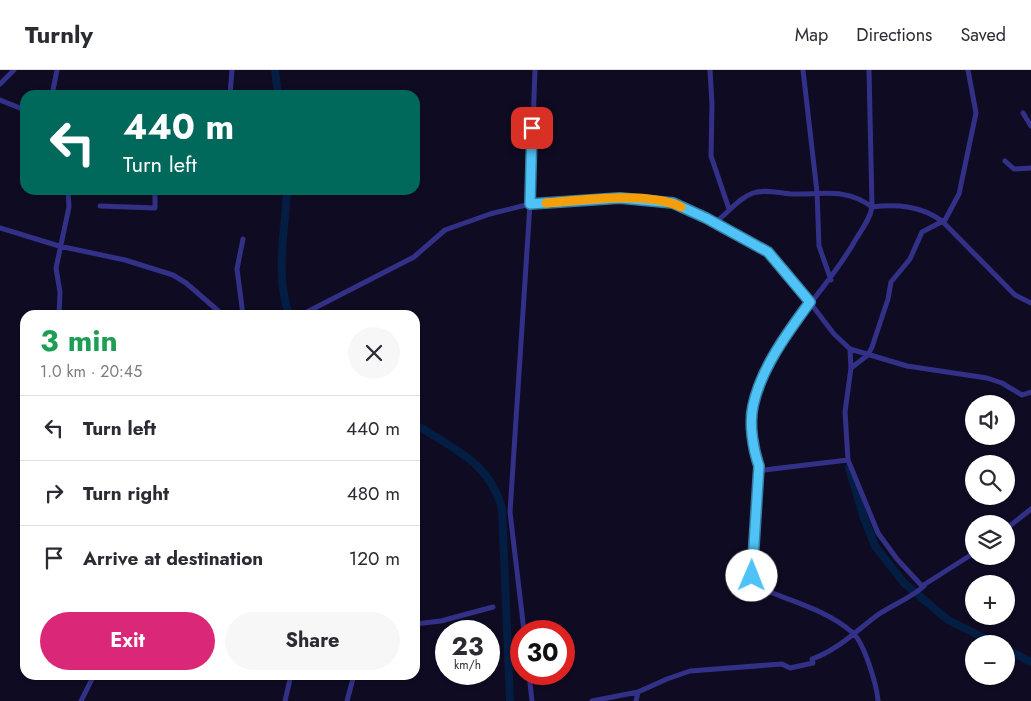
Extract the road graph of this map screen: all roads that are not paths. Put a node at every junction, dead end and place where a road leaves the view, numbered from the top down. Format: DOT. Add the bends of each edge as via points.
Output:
graph roads {
  1 [pos="14,70"];
  2 [pos="57,70"];
  3 [pos="232,70"];
  4 [pos="535,70"];
  5 [pos="710,70"];
  6 [pos="803,70"];
  7 [pos="869,70"];
  8 [pos="968,70"];
  9 [pos="0,84"];
  10 [pos="53,90"];
  11 [pos="230,90"];
  12 [pos="0,100"];
  13 [pos="20,108"];
  14 [pos="1022,113"];
  15 [pos="1031,126"];
  16 [pos="1005,161"];
  17 [pos="1031,168"];
  18 [pos="817,192"];
  19 [pos="68,195"];
  20 [pos="155,195"];
  21 [pos="530,204"];
  22 [pos="100,206"];
  23 [pos="872,207"];
  24 [pos="729,209"];
  25 [pos="942,221"];
  26 [pos="714,223"];
  27 [pos="0,228"];
  28 [pos="243,239"];
  29 [pos="59,246"];
  30 [pos="831,280"];
  31 [pos="810,302"];
  32 [pos="1031,302"];
  33 [pos="59,310"];
  34 [pos="217,310"];
  35 [pos="241,310"];
  36 [pos="311,310"];
  37 [pos="850,349"];
  38 [pos="868,355"];
  39 [pos="851,368"];
  40 [pos="1031,392"];
  41 [pos="848,460"];
  42 [pos="759,466"];
  43 [pos="1031,509"];
  44 [pos="1015,522"];
  45 [pos="965,559"];
  46 [pos="924,586"];
  47 [pos="493,607"];
  48 [pos="523,620"];
  49 [pos="420,623"];
  50 [pos="854,634"];
  51 [pos="92,680"];
  52 [pos="290,680"];
  53 [pos="353,680"];
  54 [pos="530,685"];
  55 [pos="638,692"];
  56 [pos="81,701"];
  57 [pos="285,701"];
  58 [pos="347,701"];
  59 [pos="532,701"];
  60 [pos="592,701"];
  61 [pos="636,701"];
  62 [pos="878,701"];
  1 -- 9 [label="street"];
  2 -- 10 [label="street"];
  3 -- 11 [label="street"];
  4 -- 21 [label="street"];
  5 -- 24 [label="street" via="711,156"];
  6 -- 18 [label="street"];
  7 -- 23 [label="street"];
  8 -- 25 [label="street" via="976,112 959,194 949,215"];
  12 -- 13 [label="street"];
  14 -- 15 [label="street"];
  16 -- 17 [label="street" via="1014,169"];
  18 -- 23 [label="street" via="860,198"];
  18 -- 24 [label="street" via="759,192"];
  18 -- 30 [label="street" via="819,246"];
  19 -- 29 [label="street" via="69,207"];
  20 -- 22 [label="street" via="155,208"];
  21 -- 26 [label="street" via="620,198 661,200"];
  21 -- 36 [label="street" via="445,230 414,257"];
  21 -- 48 [label="street" via="510,512"];
  23 -- 25 [label="street" via="893,204 922,209"];
  23 -- 30 [label="street" via="862,230"];
  24 -- 26 [label="street"];
  25 -- 32 [label="street" via="1015,296"];
  25 -- 38 [label="street" via="922,232 910,259 891,282"];
  26 -- 31 [label="street" via="768,252"];
  27 -- 29 [label="street"];
  28 -- 35 [label="street" via="237,269"];
  29 -- 33 [label="street" via="56,268"];
  29 -- 34 [label="street" via="125,260 173,275"];
  30 -- 31 [label="street"];
  31 -- 37 [label="street"];
  31 -- 42 [label="street" via="767,368 753,406 755,454"];
  37 -- 38 [label="street"];
  37 -- 39 [label="street"];
  38 -- 39 [label="street"];
  38 -- 40 [label="street" via="907,366 987,378 1022,395"];
  39 -- 41 [label="street" via="845,412"];
  41 -- 42 [label="street" via="764,470"];
  41 -- 46 [label="street" via="878,533 914,579"];
  42 -- 50 [label="street" via="751,566 755,586 816,611"];
  43 -- 44 [label="street"];
  45 -- 46 [label="street"];
  46 -- 50 [label="street" via="915,595 880,613"];
  47 -- 49 [label="street"];
  50 -- 55 [label="street" via="812,659 813,663 790,668 782,664 701,670 667,678"];
  50 -- 62 [label="street" via="874,680"];
  51 -- 56 [label="street"];
  52 -- 57 [label="street"];
  53 -- 58 [label="street"];
  54 -- 59 [label="street"];
  55 -- 60 [label="street"];
  55 -- 61 [label="street"];
}
